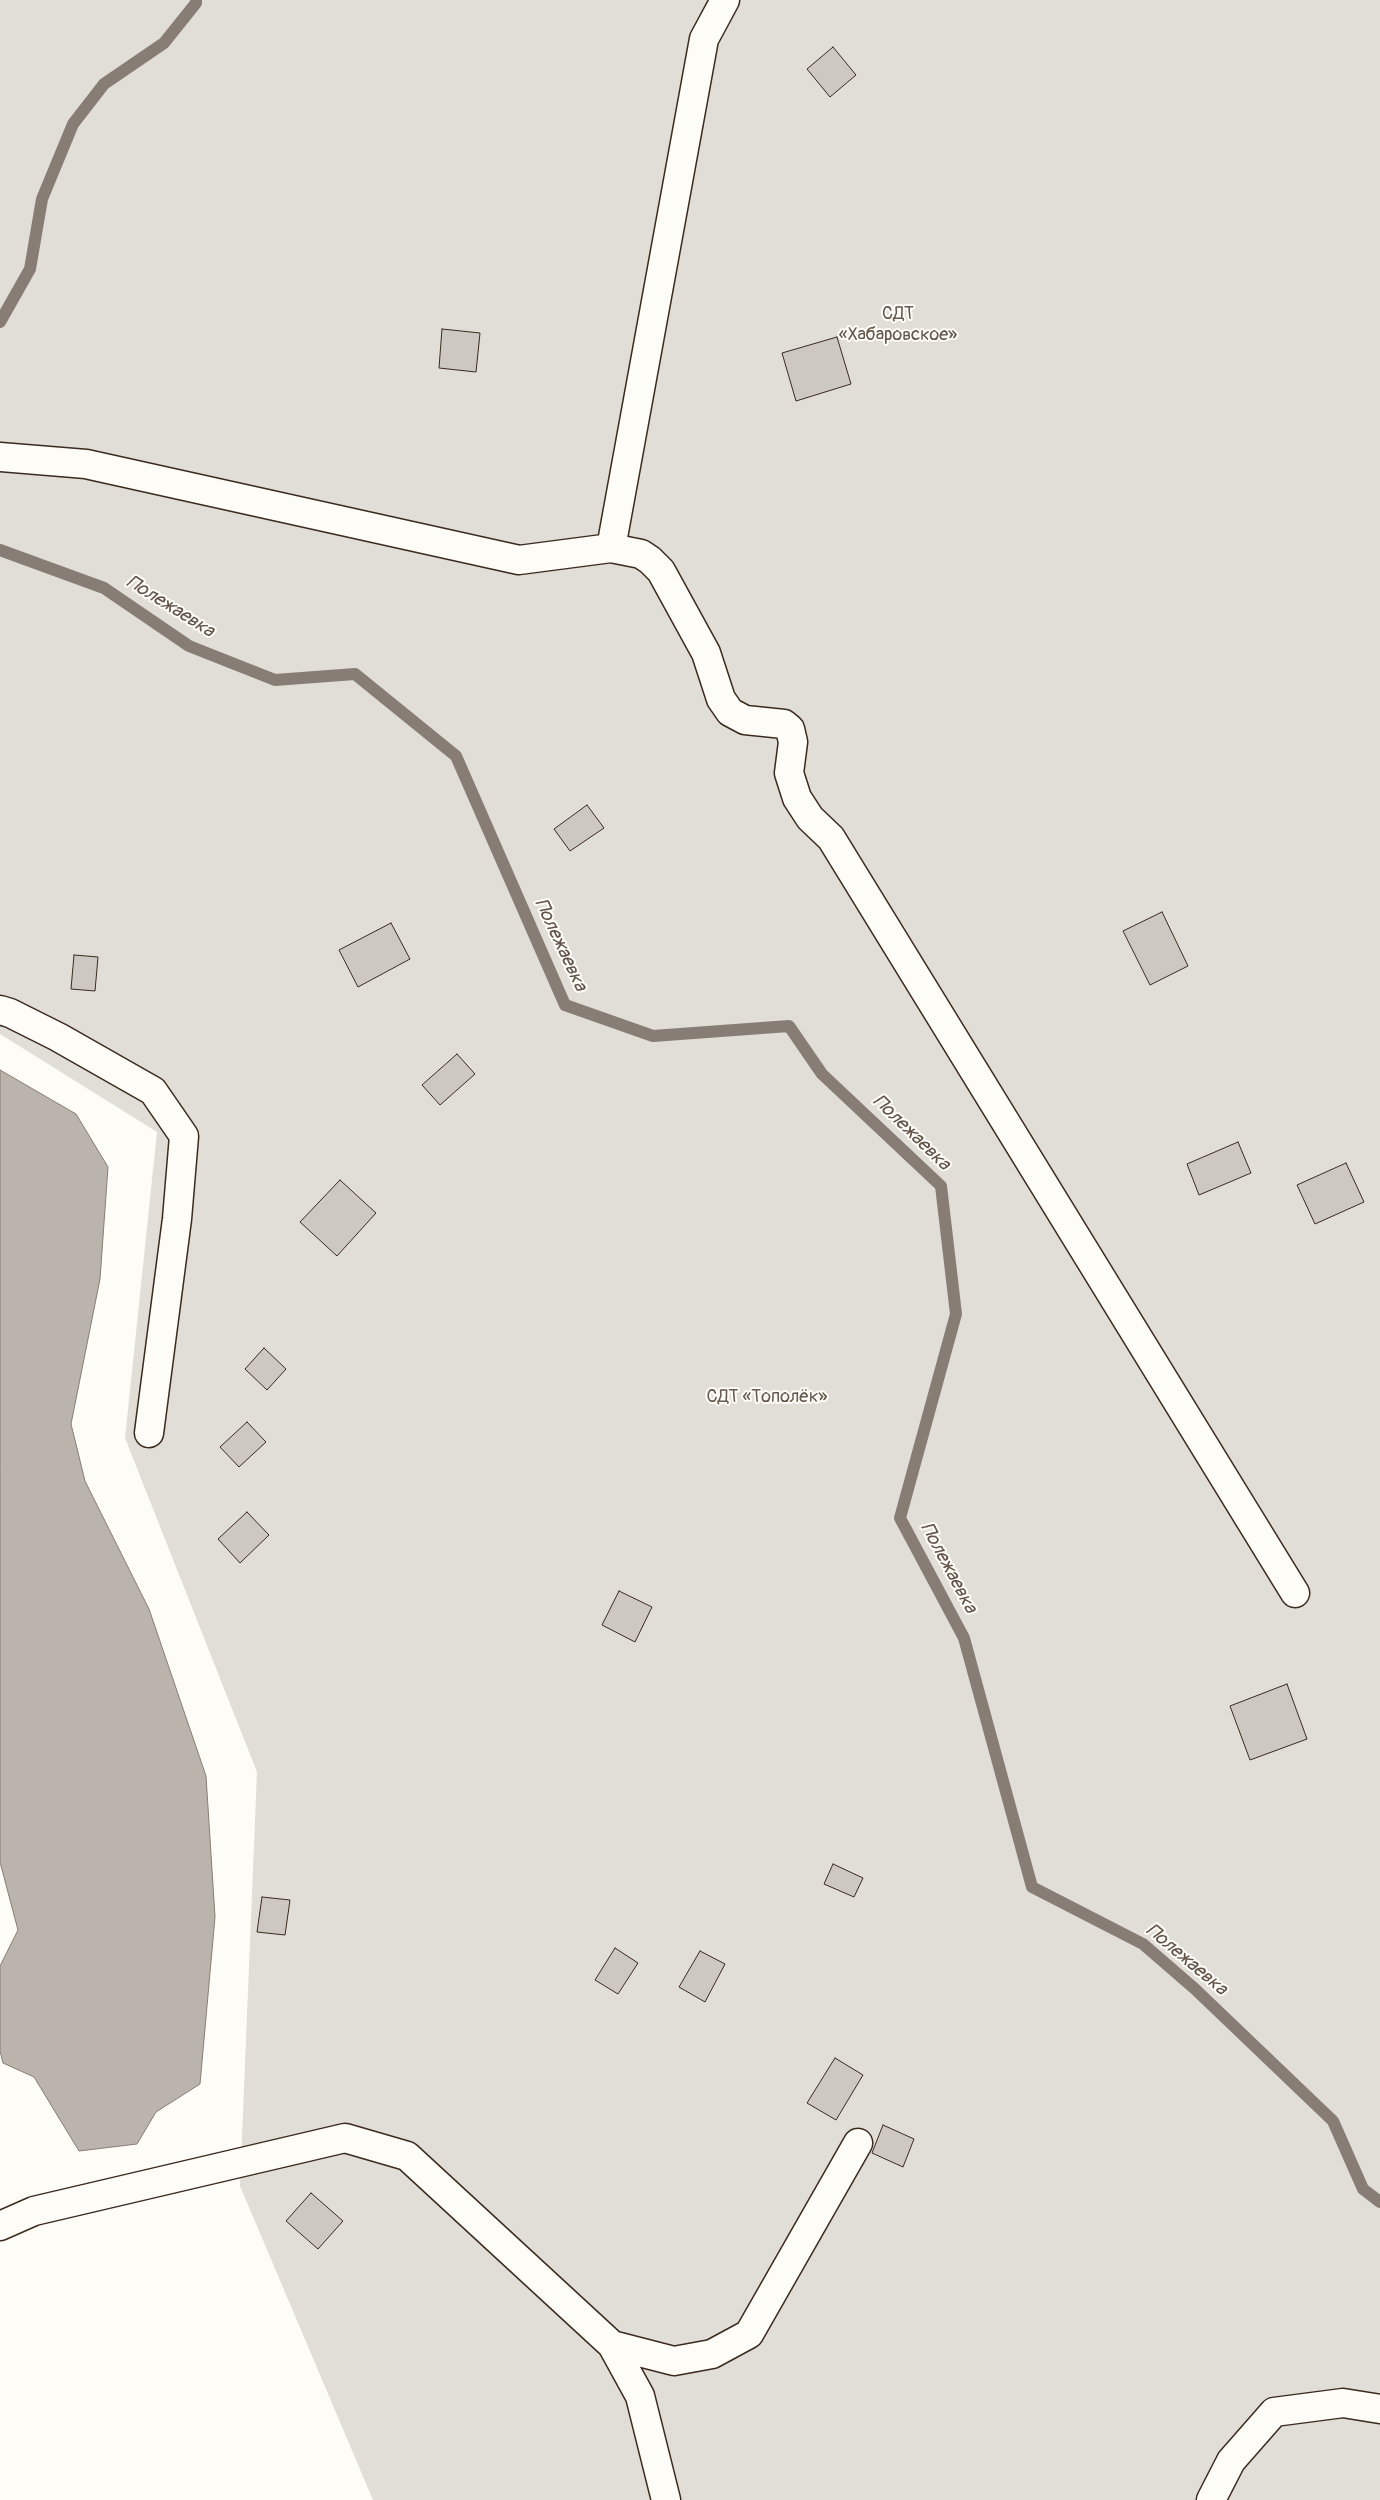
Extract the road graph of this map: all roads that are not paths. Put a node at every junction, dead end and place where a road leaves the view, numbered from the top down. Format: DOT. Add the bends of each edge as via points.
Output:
graph roads {
  1 [pos="725,0"];
  2 [pos="0,457"];
  3 [pos="611,548"];
  4 [pos="0,1010"];
  5 [pos="149,1433"];
  6 [pos="1295,1592"];
  7 [pos="858,2143"];
  8 [pos="0,2226"];
  9 [pos="612,2345"];
  10 [pos="1380,2409"];
  11 [pos="666,2500"];
  12 [pos="1211,2500"];
  1 -- 3 [label="lane" via="704,39"];
  2 -- 3 [label="lane" via="86,464 520,560"];
  3 -- 6 [label="lane" via="641,554 661,571 706,653 721,699 730,712 745,720 784,724 790,729 789,773 797,798 810,818 831,838"];
  4 -- 5 [label="lane" via="58,1037 152,1091 184,1136 177,1219"];
  7 -- 9 [label="lane" via="749,2334 712,2354 674,2361"];
  8 -- 9 [label="lane" via="34,2211 345,2138 407,2156"];
  9 -- 11 [label="lane" via="640,2396"];
  10 -- 12 [label="lane" via="1343,2403 1274,2412 1231,2461"];
}
